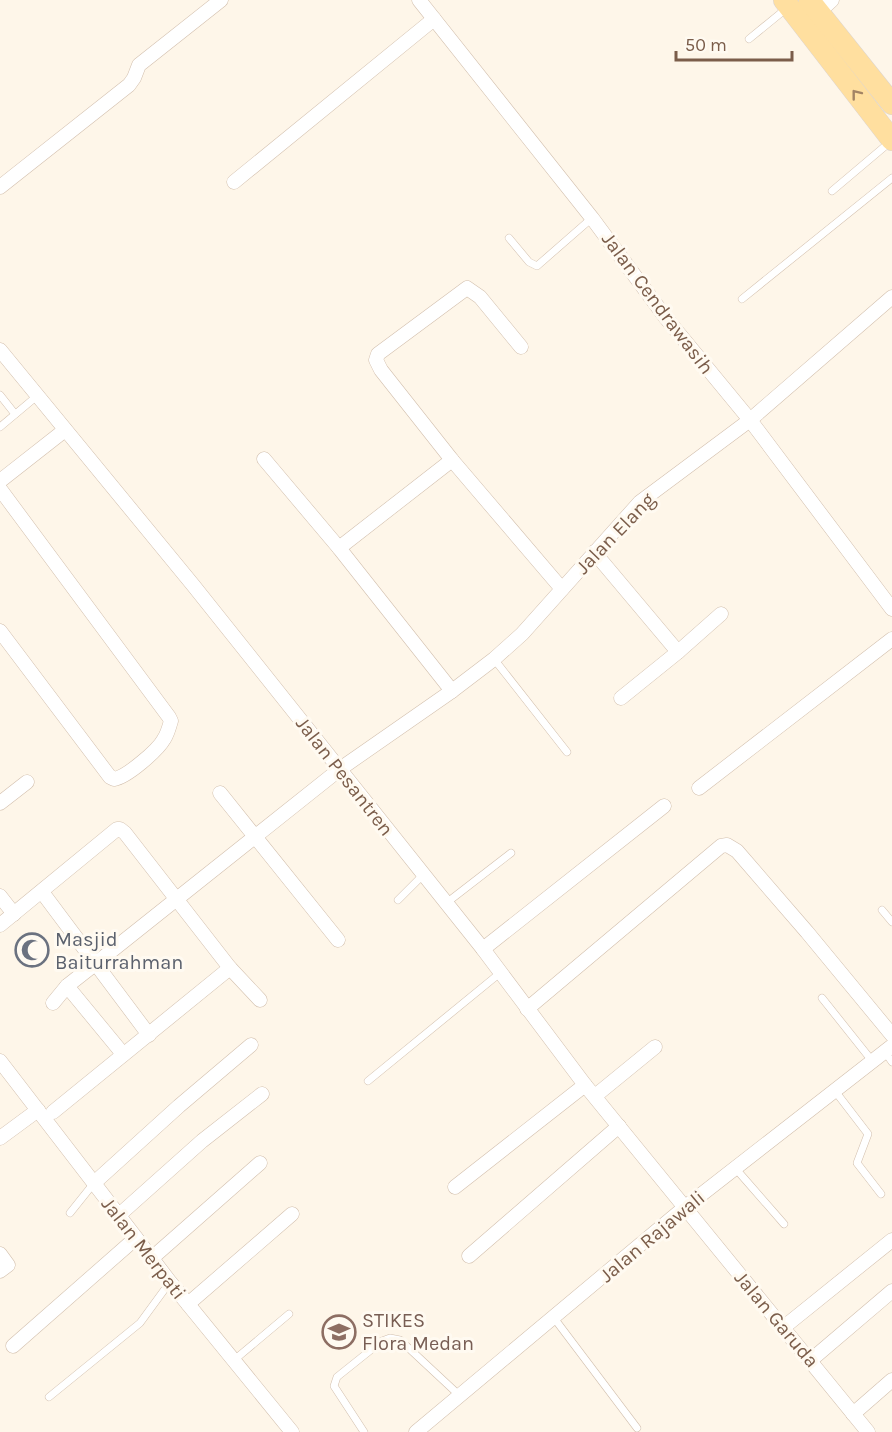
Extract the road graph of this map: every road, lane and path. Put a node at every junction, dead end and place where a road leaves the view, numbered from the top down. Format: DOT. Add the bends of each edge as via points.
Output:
graph roads {
  1 [pos="221,0"];
  2 [pos="419,0"];
  3 [pos="807,4"];
  4 [pos="434,19"];
  5 [pos="749,39"];
  6 [pos="892,104"];
  7 [pos="892,140"];
  8 [pos="892,178"];
  9 [pos="234,182"];
  10 [pos="0,187"];
  11 [pos="831,191"];
  12 [pos="592,218"];
  13 [pos="509,238"];
  14 [pos="892,297"];
  15 [pos="742,298"];
  16 [pos="521,347"];
  17 [pos="0,350"];
  18 [pos="0,395"];
  19 [pos="37,396"];
  20 [pos="15,414"];
  21 [pos="750,420"];
  22 [pos="0,427"];
  23 [pos="65,430"];
  24 [pos="264,459"];
  25 [pos="452,460"];
  26 [pos="0,481"];
  27 [pos="0,489"];
  28 [pos="339,548"];
  29 [pos="594,552"];
  30 [pos="562,589"];
  31 [pos="892,609"];
  32 [pos="721,614"];
  33 [pos="0,631"];
  34 [pos="892,639"];
  35 [pos="678,652"];
  36 [pos="494,659"];
  37 [pos="452,691"];
  38 [pos="621,698"];
  39 [pos="567,752"];
  40 [pos="340,769"];
  41 [pos="27,782"];
  42 [pos="699,788"];
  43 [pos="220,793"];
  44 [pos="0,803"];
  45 [pos="663,806"];
  46 [pos="256,837"];
  47 [pos="511,853"];
  48 [pos="423,875"];
  49 [pos="42,892"];
  50 [pos="0,896"];
  51 [pos="176,900"];
  52 [pos="398,900"];
  53 [pos="445,904"];
  54 [pos="882,910"];
  55 [pos="14,914"];
  56 [pos="892,922"];
  57 [pos="0,925"];
  58 [pos="338,940"];
  59 [pos="483,949"];
  60 [pos="95,964"];
  61 [pos="231,968"];
  62 [pos="500,973"];
  63 [pos="67,986"];
  64 [pos="822,998"];
  65 [pos="260,1000"];
  66 [pos="53,1003"];
  67 [pos="527,1009"];
  68 [pos="149,1035"];
  69 [pos="892,1035"];
  70 [pos="251,1045"];
  71 [pos="655,1047"];
  72 [pos="890,1053"];
  73 [pos="123,1054"];
  74 [pos="873,1062"];
  75 [pos="1,1065"];
  76 [pos="368,1081"];
  77 [pos="585,1084"];
  78 [pos="835,1091"];
  79 [pos="262,1094"];
  80 [pos="595,1096"];
  81 [pos="38,1110"];
  82 [pos="53,1112"];
  83 [pos="619,1126"];
  84 [pos="0,1138"];
  85 [pos="260,1163"];
  86 [pos="736,1169"];
  87 [pos="94,1183"];
  88 [pos="455,1187"];
  89 [pos="881,1194"];
  90 [pos="684,1208"];
  91 [pos="70,1213"];
  92 [pos="292,1214"];
  93 [pos="118,1216"];
  94 [pos="784,1224"];
  95 [pos="136,1238"];
  96 [pos="892,1240"];
  97 [pos="0,1254"];
  98 [pos="469,1256"];
  99 [pos="152,1258"];
  100 [pos="0,1271"];
  101 [pos="170,1282"];
  102 [pos="892,1291"];
  103 [pos="188,1304"];
  104 [pos="289,1314"];
  105 [pos="554,1318"];
  106 [pos="784,1327"];
  107 [pos="13,1346"];
  108 [pos="811,1360"];
  109 [pos="233,1361"];
  110 [pos="892,1380"];
  111 [pos="459,1395"];
  112 [pos="49,1397"];
  113 [pos="853,1414"];
  114 [pos="637,1428"];
  115 [pos="292,1432"];
  116 [pos="364,1432"];
  117 [pos="416,1432"];
  118 [pos="868,1432"];
  1 -- 10 [label="street" via="139,65 129,85"];
  2 -- 4 [label="street, Jalan Cendrawasih"];
  3 -- 5 [label="lane"];
  3 -- 6 [label="main road"];
  7 -- 3 [label="main road, one-way"];
  4 -- 9 [label="street"];
  4 -- 12 [label="street, Jalan Cendrawasih"];
  7 -- 11 [label="lane"];
  8 -- 15 [label="lane"];
  12 -- 13 [label="lane" via="537,266"];
  12 -- 21 [label="street, Jalan Cendrawasih" via="666,318"];
  14 -- 21 [label="street, Jalan Elang"];
  16 -- 25 [label="street" via="480,297 467,288 376,356 381,370"];
  17 -- 19 [label="street, Jalan Pesantren"];
  18 -- 20 [label="lane"];
  19 -- 20 [label="lane"];
  19 -- 23 [label="street, Jalan Pesantren"];
  20 -- 22 [label="lane"];
  21 -- 29 [label="street, Jalan Elang" via="640,502"];
  21 -- 31 [label="street, Jalan Cendrawasih"];
  23 -- 26 [label="street"];
  23 -- 40 [label="street, Jalan Pesantren"];
  24 -- 28 [label="street"];
  25 -- 28 [label="street"];
  25 -- 30 [label="street"];
  27 -- 33 [label="street" via="171,720 163,742 125,776 110,777"];
  28 -- 37 [label="street"];
  29 -- 30 [label="street, Jalan Elang"];
  29 -- 35 [label="street"];
  30 -- 36 [label="street, Jalan Elang"];
  32 -- 35 [label="street"];
  34 -- 42 [label="street"];
  35 -- 38 [label="street"];
  36 -- 37 [label="street, Jalan Elang"];
  36 -- 39 [label="lane"];
  37 -- 40 [label="street, Jalan Elang"];
  40 -- 46 [label="street, Jalan Elang"];
  40 -- 48 [label="street, Jalan Pesantren"];
  41 -- 44 [label="street"];
  43 -- 46 [label="street"];
  45 -- 59 [label="street"];
  46 -- 51 [label="street, Jalan Elang"];
  46 -- 58 [label="street"];
  47 -- 53 [label="lane"];
  48 -- 52 [label="lane"];
  48 -- 53 [label="street, Jalan Pesantren"];
  49 -- 51 [label="street" via="118,829"];
  49 -- 55 [label="street"];
  49 -- 60 [label="street"];
  50 -- 55 [label="street"];
  51 -- 60 [label="street, Jalan Elang"];
  51 -- 61 [label="street"];
  53 -- 59 [label="street, Jalan Pesantren"];
  54 -- 56 [label="lane"];
  55 -- 57 [label="street"];
  59 -- 62 [label="street, Jalan Pesantren"];
  60 -- 63 [label="street, Jalan Elang"];
  60 -- 68 [label="street"];
  61 -- 65 [label="street"];
  61 -- 68 [label="street"];
  62 -- 67 [label="street, Jalan Pesantren"];
  62 -- 76 [label="lane"];
  63 -- 66 [label="street, Jalan Elang"];
  63 -- 73 [label="street"];
  64 -- 74 [label="lane"];
  67 -- 69 [label="street" via="721,846 727,845 737,851"];
  67 -- 77 [label="street, Jalan Pesantren"];
  68 -- 73 [label="street"];
  70 -- 87 [label="street"];
  71 -- 80 [label="street"];
  72 -- 74 [label="street, Jalan Rajawali"];
  73 -- 82 [label="street"];
  74 -- 78 [label="street, Jalan Rajawali"];
  75 -- 81 [label="street, Jalan Merpati"];
  77 -- 80 [label="street, Jalan Pesantren"];
  77 -- 88 [label="street"];
  78 -- 86 [label="street, Jalan Rajawali"];
  78 -- 89 [label="lane" via="868,1134 857,1163"];
  79 -- 93 [label="street"];
  80 -- 83 [label="street, Jalan Pesantren"];
  81 -- 84 [label="street"];
  81 -- 87 [label="street, Jalan Merpati"];
  83 -- 90 [label="street, Jalan Pesantren"];
  83 -- 98 [label="street"];
  85 -- 99 [label="street"];
  86 -- 90 [label="street, Jalan Rajawali"];
  86 -- 94 [label="lane"];
  87 -- 91 [label="lane"];
  87 -- 93 [label="street, Jalan Merpati"];
  90 -- 105 [label="street, Jalan Rajawali"];
  90 -- 106 [label="street, Jalan Garuda"];
  92 -- 103 [label="street"];
  93 -- 95 [label="street, Jalan Merpati"];
  95 -- 99 [label="street, Jalan Merpati"];
  95 -- 107 [label="street"];
  96 -- 106 [label="street"];
  97 -- 100 [label="street" via="8,1265"];
  99 -- 101 [label="street, Jalan Merpati"];
  101 -- 103 [label="street, Jalan Merpati"];
  101 -- 112 [label="lane" via="140,1323"];
  102 -- 108 [label="street"];
  103 -- 109 [label="street, Jalan Merpati"];
  104 -- 109 [label="lane"];
  105 -- 111 [label="street, Jalan Rajawali"];
  105 -- 114 [label="lane"];
  106 -- 108 [label="street, Jalan Garuda"];
  108 -- 113 [label="street, Jalan Garuda"];
  109 -- 115 [label="street, Jalan Merpati"];
  110 -- 113 [label="street"];
  111 -- 116 [label="lane" via="400,1340 381,1341 337,1377 334,1386"];
  111 -- 117 [label="street, Jalan Rajawali"];
  113 -- 118 [label="street, Jalan Garuda"];
}
